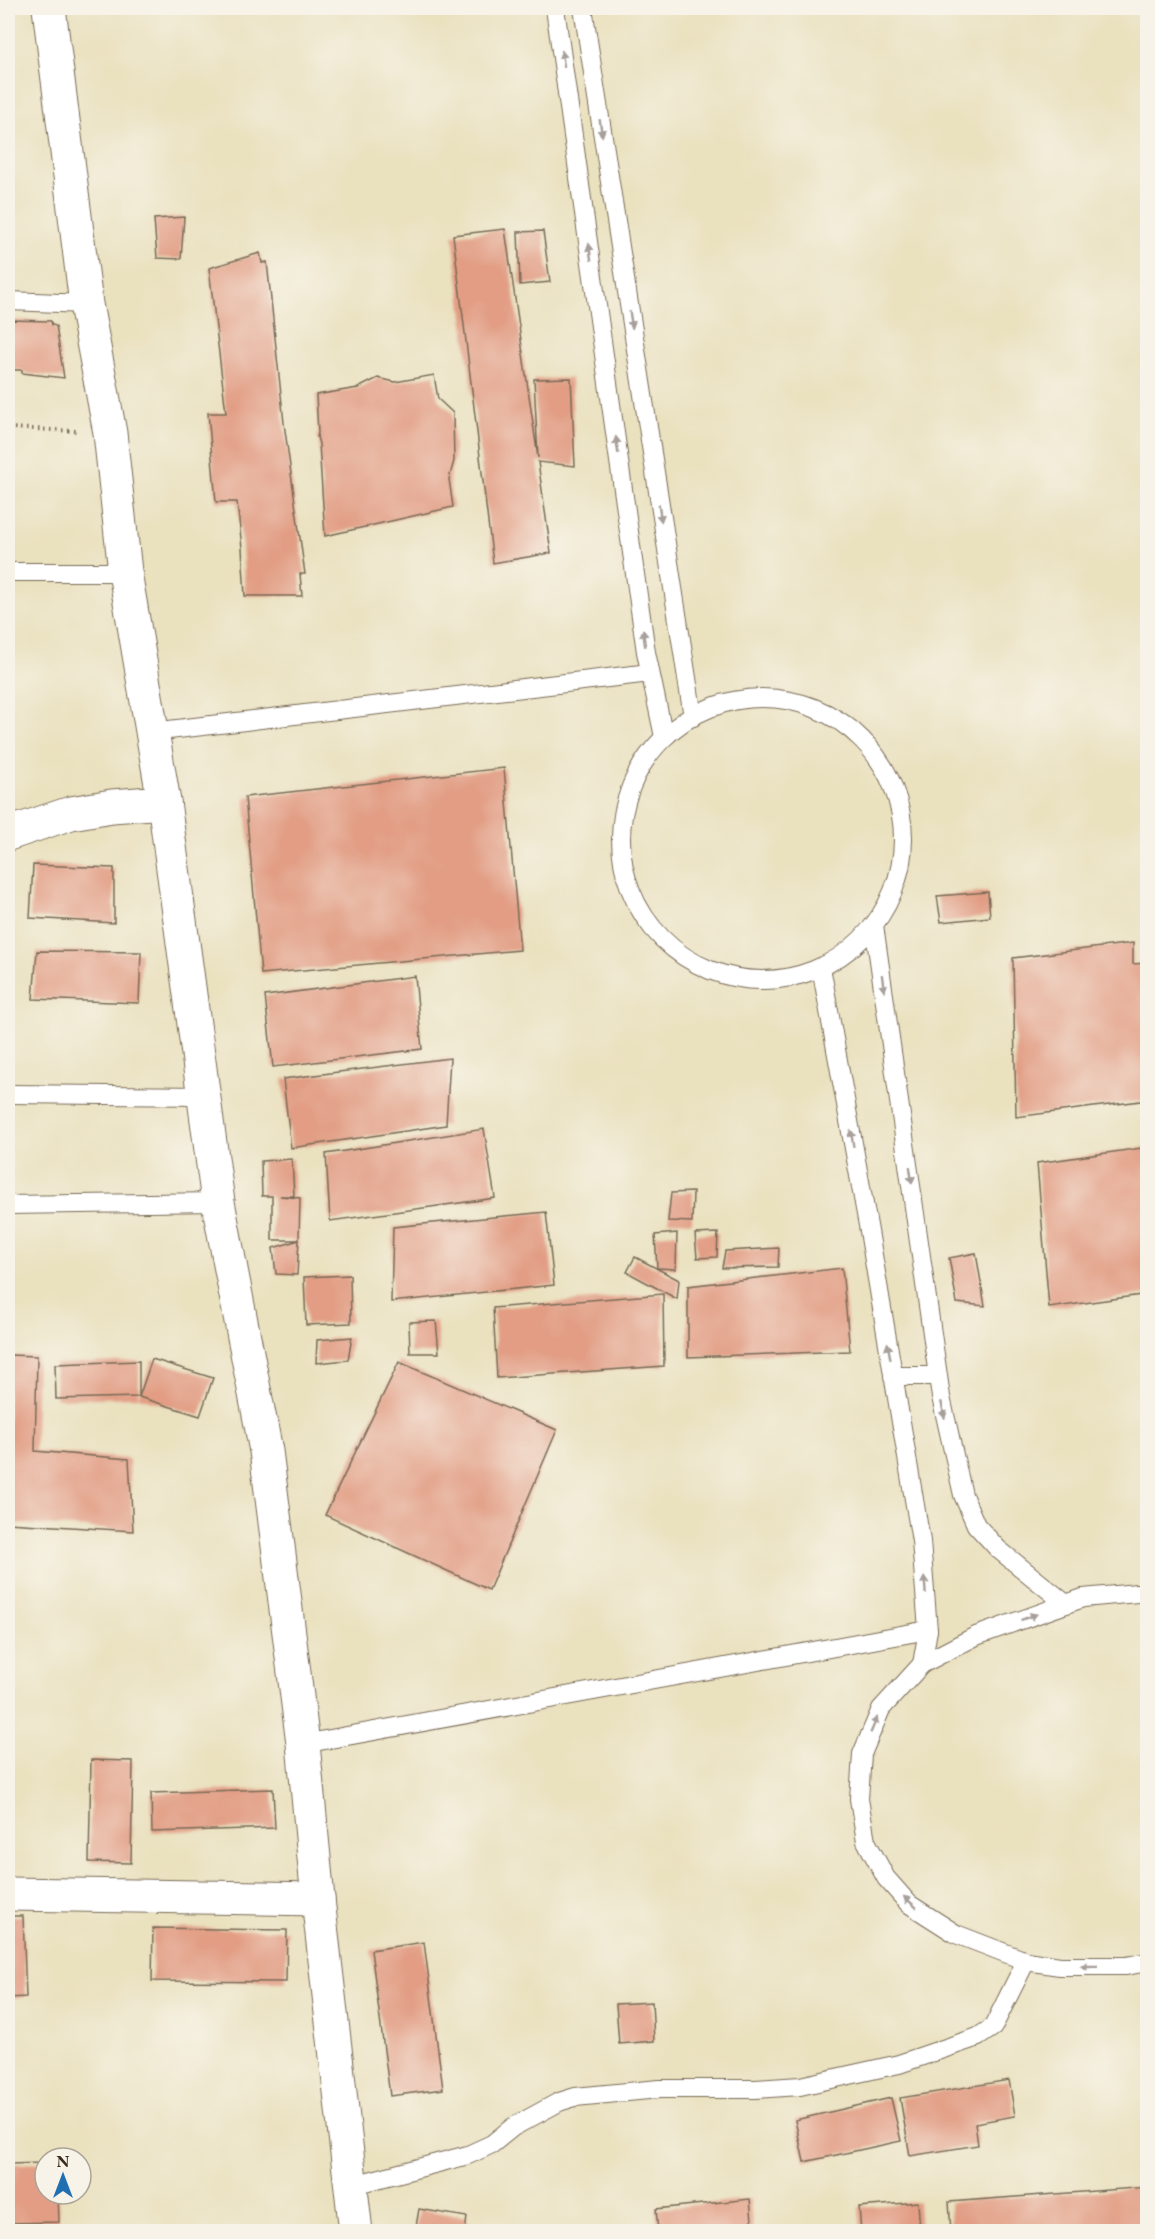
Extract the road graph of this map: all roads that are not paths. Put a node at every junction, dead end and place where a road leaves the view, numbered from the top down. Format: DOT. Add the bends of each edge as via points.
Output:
graph roads {
  1 [pos="49,8"];
  2 [pos="555,8"];
  3 [pos="583,8"];
  4 [pos="8,301"];
  5 [pos="86,304"];
  6 [pos="8,572"];
  7 [pos="125,572"];
  8 [pos="650,673"];
  9 [pos="693,717"];
  10 [pos="152,732"];
  11 [pos="664,737"];
  12 [pos="164,802"];
  13 [pos="8,834"];
  14 [pos="874,925"];
  15 [pos="821,967"];
  16 [pos="8,1094"];
  17 [pos="204,1096"];
  18 [pos="218,1202"];
  19 [pos="8,1205"];
  20 [pos="894,1376"];
  21 [pos="938,1376"];
  22 [pos="1148,1592"];
  23 [pos="1066,1604"];
  24 [pos="928,1630"];
  25 [pos="922,1664"];
  26 [pos="303,1744"];
  27 [pos="8,1894"];
  28 [pos="318,1899"];
  29 [pos="1026,1961"];
  30 [pos="1148,1962"];
  31 [pos="350,2186"];
  32 [pos="356,2232"];
  1 -- 5 [label="street"];
  8 -- 2 [label="lane, one-way"];
  3 -- 9 [label="lane, one-way"];
  4 -- 5 [label="lane"];
  5 -- 7 [label="street" via="110,433"];
  6 -- 7 [label="lane"];
  7 -- 10 [label="street"];
  8 -- 10 [label="lane"];
  8 -- 11 [label="lane"];
  9 -- 11 [label="lane"];
  9 -- 14 [label="lane" via="735,701 769,698 802,704 834,718 861,738 882,765 897,796 903,829 902,863 892,896"];
  10 -- 12 [label="street"];
  11 -- 15 [label="lane" via="649,753 632,783 622,815 620,848 626,882 641,913 662,939 689,960 721,974 754,980 788,978"];
  12 -- 13 [label="street" via="71,813"];
  12 -- 17 [label="street"];
  14 -- 15 [label="lane" via="850,949"];
  14 -- 21 [label="lane, one-way"];
  20 -- 15 [label="lane, one-way"];
  16 -- 17 [label="lane"];
  17 -- 18 [label="street"];
  18 -- 19 [label="lane"];
  18 -- 26 [label="street" via="266,1451"];
  20 -- 21 [label="lane"];
  24 -- 20 [label="lane, one-way" via="921,1541"];
  21 -- 23 [label="lane, one-way" via="958,1477 976,1524 998,1549"];
  22 -- 23 [label="lane" via="1083,1598"];
  25 -- 23 [label="lane, one-way" via="976,1636"];
  24 -- 25 [label="lane"];
  24 -- 26 [label="lane"];
  29 -- 25 [label="lane, one-way" via="956,1934 909,1904 886,1878 866,1841 859,1799 862,1754 881,1709"];
  26 -- 28 [label="street"];
  27 -- 28 [label="street"];
  28 -- 31 [label="street"];
  30 -- 29 [label="lane, one-way" via="1060,1966"];
  29 -- 31 [label="lane" via="993,2027 978,2037 899,2064 800,2086 659,2089 575,2097 559,2102 513,2127 492,2144 468,2154"];
  31 -- 32 [label="street"];
}
